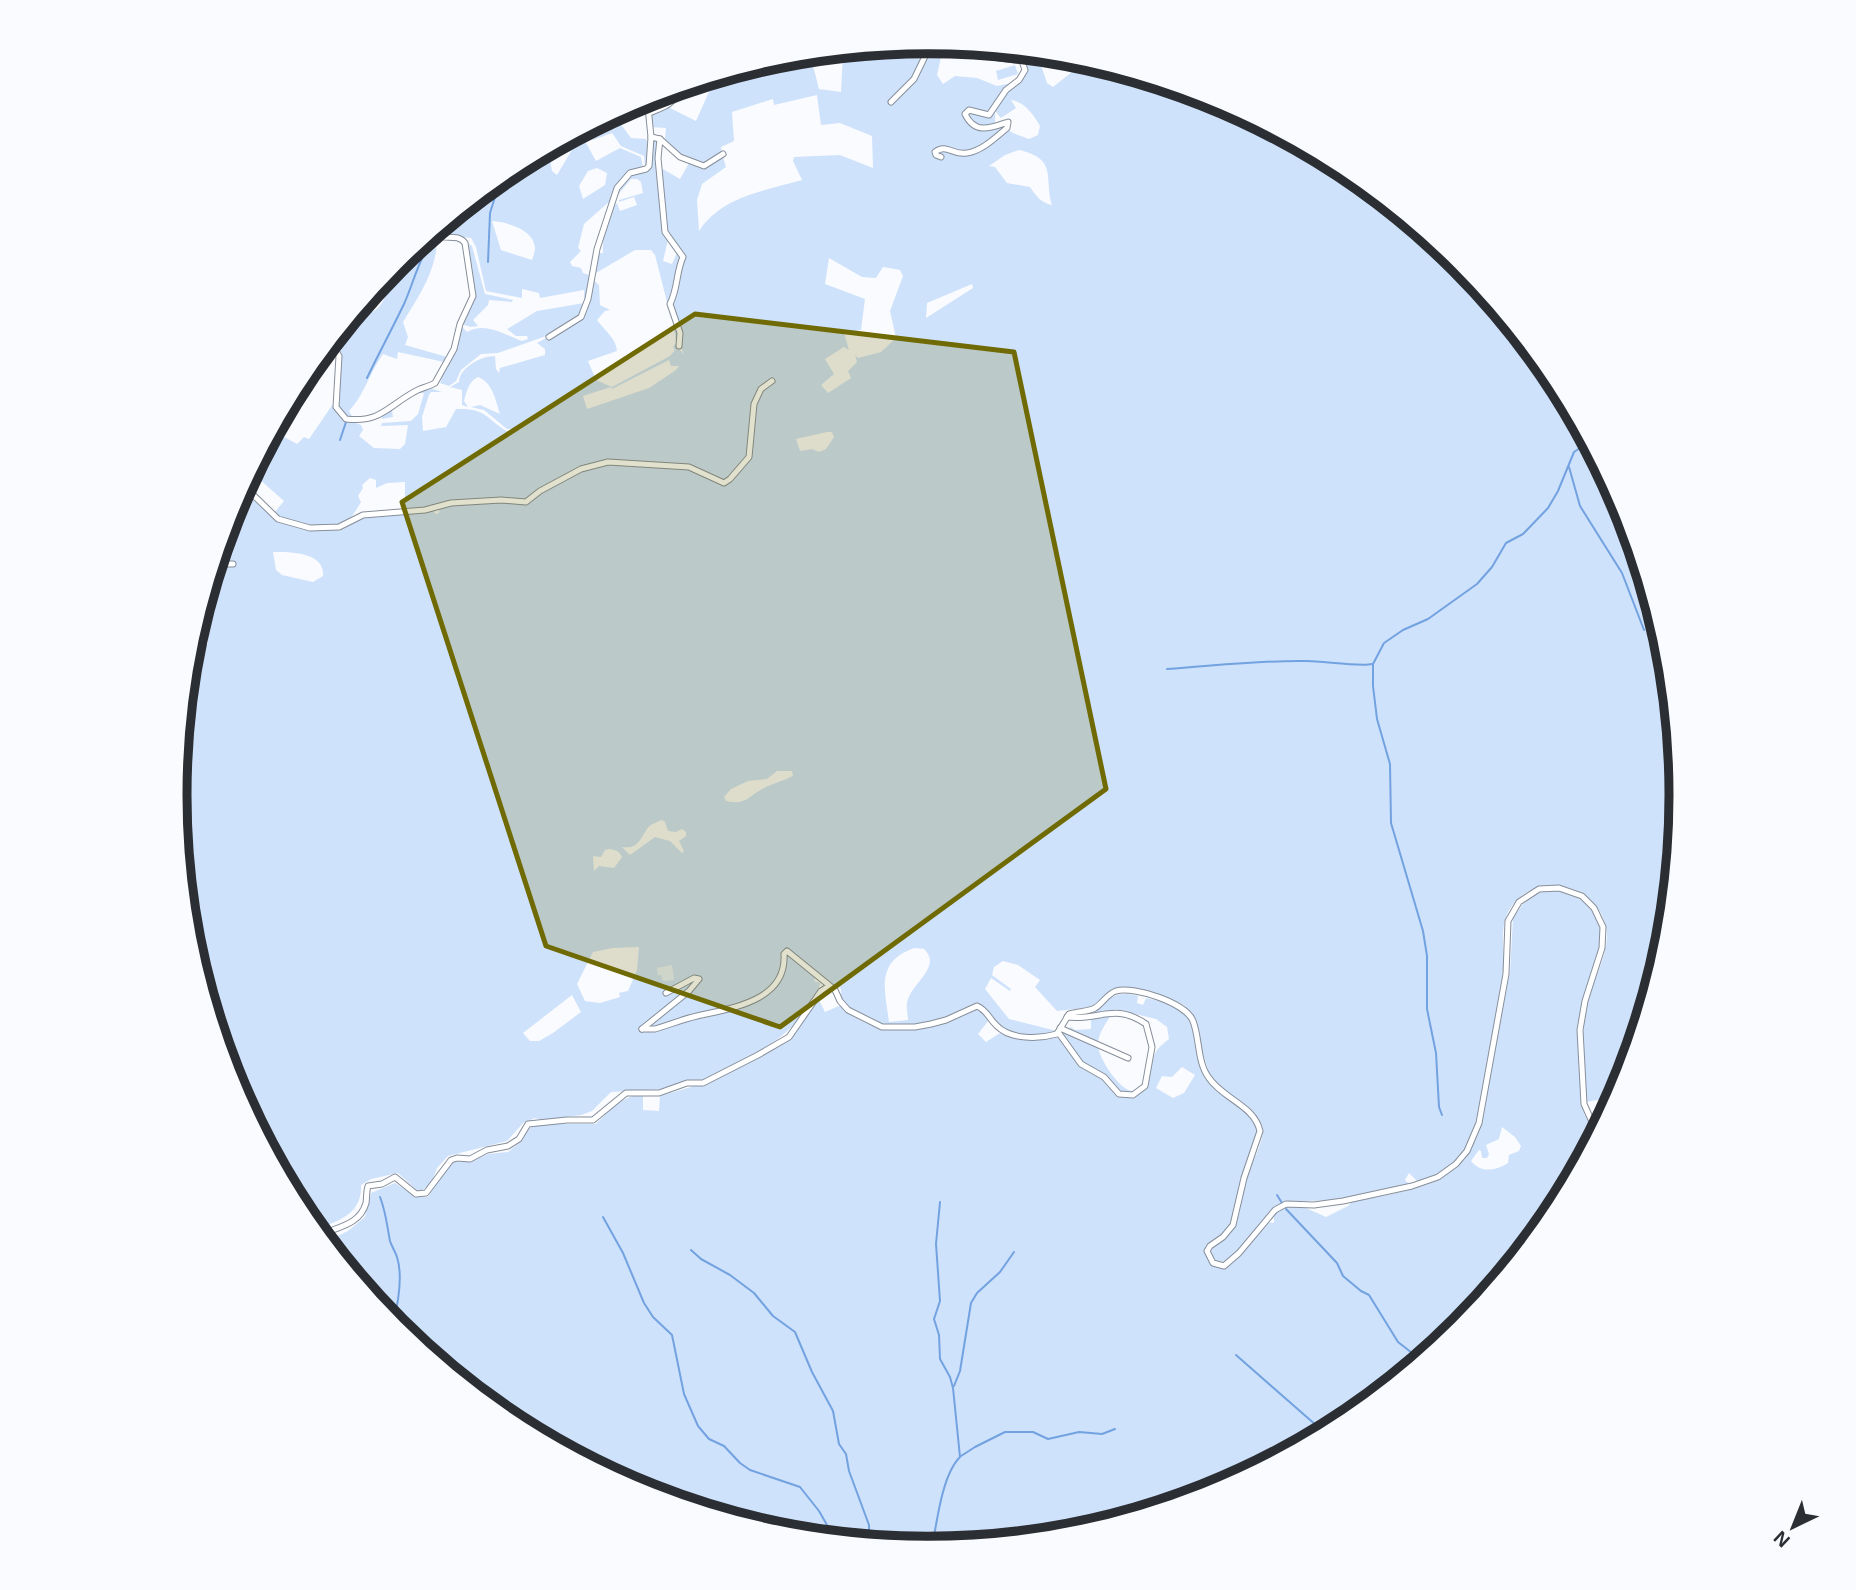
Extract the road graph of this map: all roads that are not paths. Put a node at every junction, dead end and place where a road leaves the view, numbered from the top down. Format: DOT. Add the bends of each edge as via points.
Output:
graph roads {
  1 [pos="927,54"];
  2 [pos="1012,60"];
  3 [pos="674,100"];
  4 [pos="891,102"];
  5 [pos="649,110"];
  6 [pos="649,113"];
  7 [pos="651,137"];
  8 [pos="660,139"];
  9 [pos="723,154"];
  10 [pos="941,158"];
  11 [pos="442,236"];
  12 [pos="549,337"];
  13 [pos="679,346"];
  14 [pos="335,351"];
  15 [pos="772,382"];
  16 [pos="252,494"];
  17 [pos="225,564"];
  18 [pos="233,564"];
  19 [pos="829,986"];
  20 [pos="666,993"];
  21 [pos="1067,1017"];
  22 [pos="1059,1030"];
  23 [pos="1128,1058"];
  24 [pos="1592,1122"];
  25 [pos="330,1232"];
  1 -- 4 [label="street" via="914,79"];
  2 -- 10 [label="street" via="1022,61 1025,71 989,115 969,110 965,114 977,127 1008,122 1007,128 972,152 938,149 936,155"];
  3 -- 6 [label="street"];
  5 -- 6 [label="street"];
  6 -- 7 [label="street"];
  7 -- 8 [label="street"];
  7 -- 12 [label="street" via="649,166 630,173 617,187 581,317"];
  8 -- 9 [label="street" via="674,154 704,166"];
  8 -- 13 [label="street" via="665,232 683,257 670,304 680,333"];
  11 -- 14 [label="street" via="465,243 473,296 454,349 435,383 373,418 346,419 336,407 339,356"];
  15 -- 16 [label="street" via="761,389 754,404 748,457 724,483 689,467 608,462 581,469 526,502 451,503 363,515 339,527 310,528 278,519"];
  17 -- 18 [label="street"];
  19 -- 20 [label="street" via="786,951 780,981 758,999 645,1031 643,1027 671,1008 699,979"];
  19 -- 22 [label="street" via="848,1010 882,1027 931,1024 977,1006 1005,1032 1034,1037"];
  19 -- 25 [label="street" via="789,1037 704,1083 687,1083 659,1093 626,1093 593,1120 528,1124 514,1143 470,1159 451,1160 426,1193 416,1194 396,1177 368,1186 361,1215"];
  21 -- 22 [label="street"];
  21 -- 22 [label="street" via="1120,1012 1146,1024 1152,1047 1145,1086 1137,1094 1119,1094 1082,1063"];
  21 -- 24 [label="street" via="1125,990 1180,1005 1192,1017 1206,1074 1245,1108 1260,1131 1233,1224 1207,1251 1213,1263 1224,1266 1281,1206 1343,1201 1412,1186 1438,1177 1456,1164 1479,1123 1506,974 1508,920 1526,896 1539,889 1559,888 1589,902 1603,927 1602,948 1580,1030 1584,1104"];
  22 -- 23 [label="street"];
}
